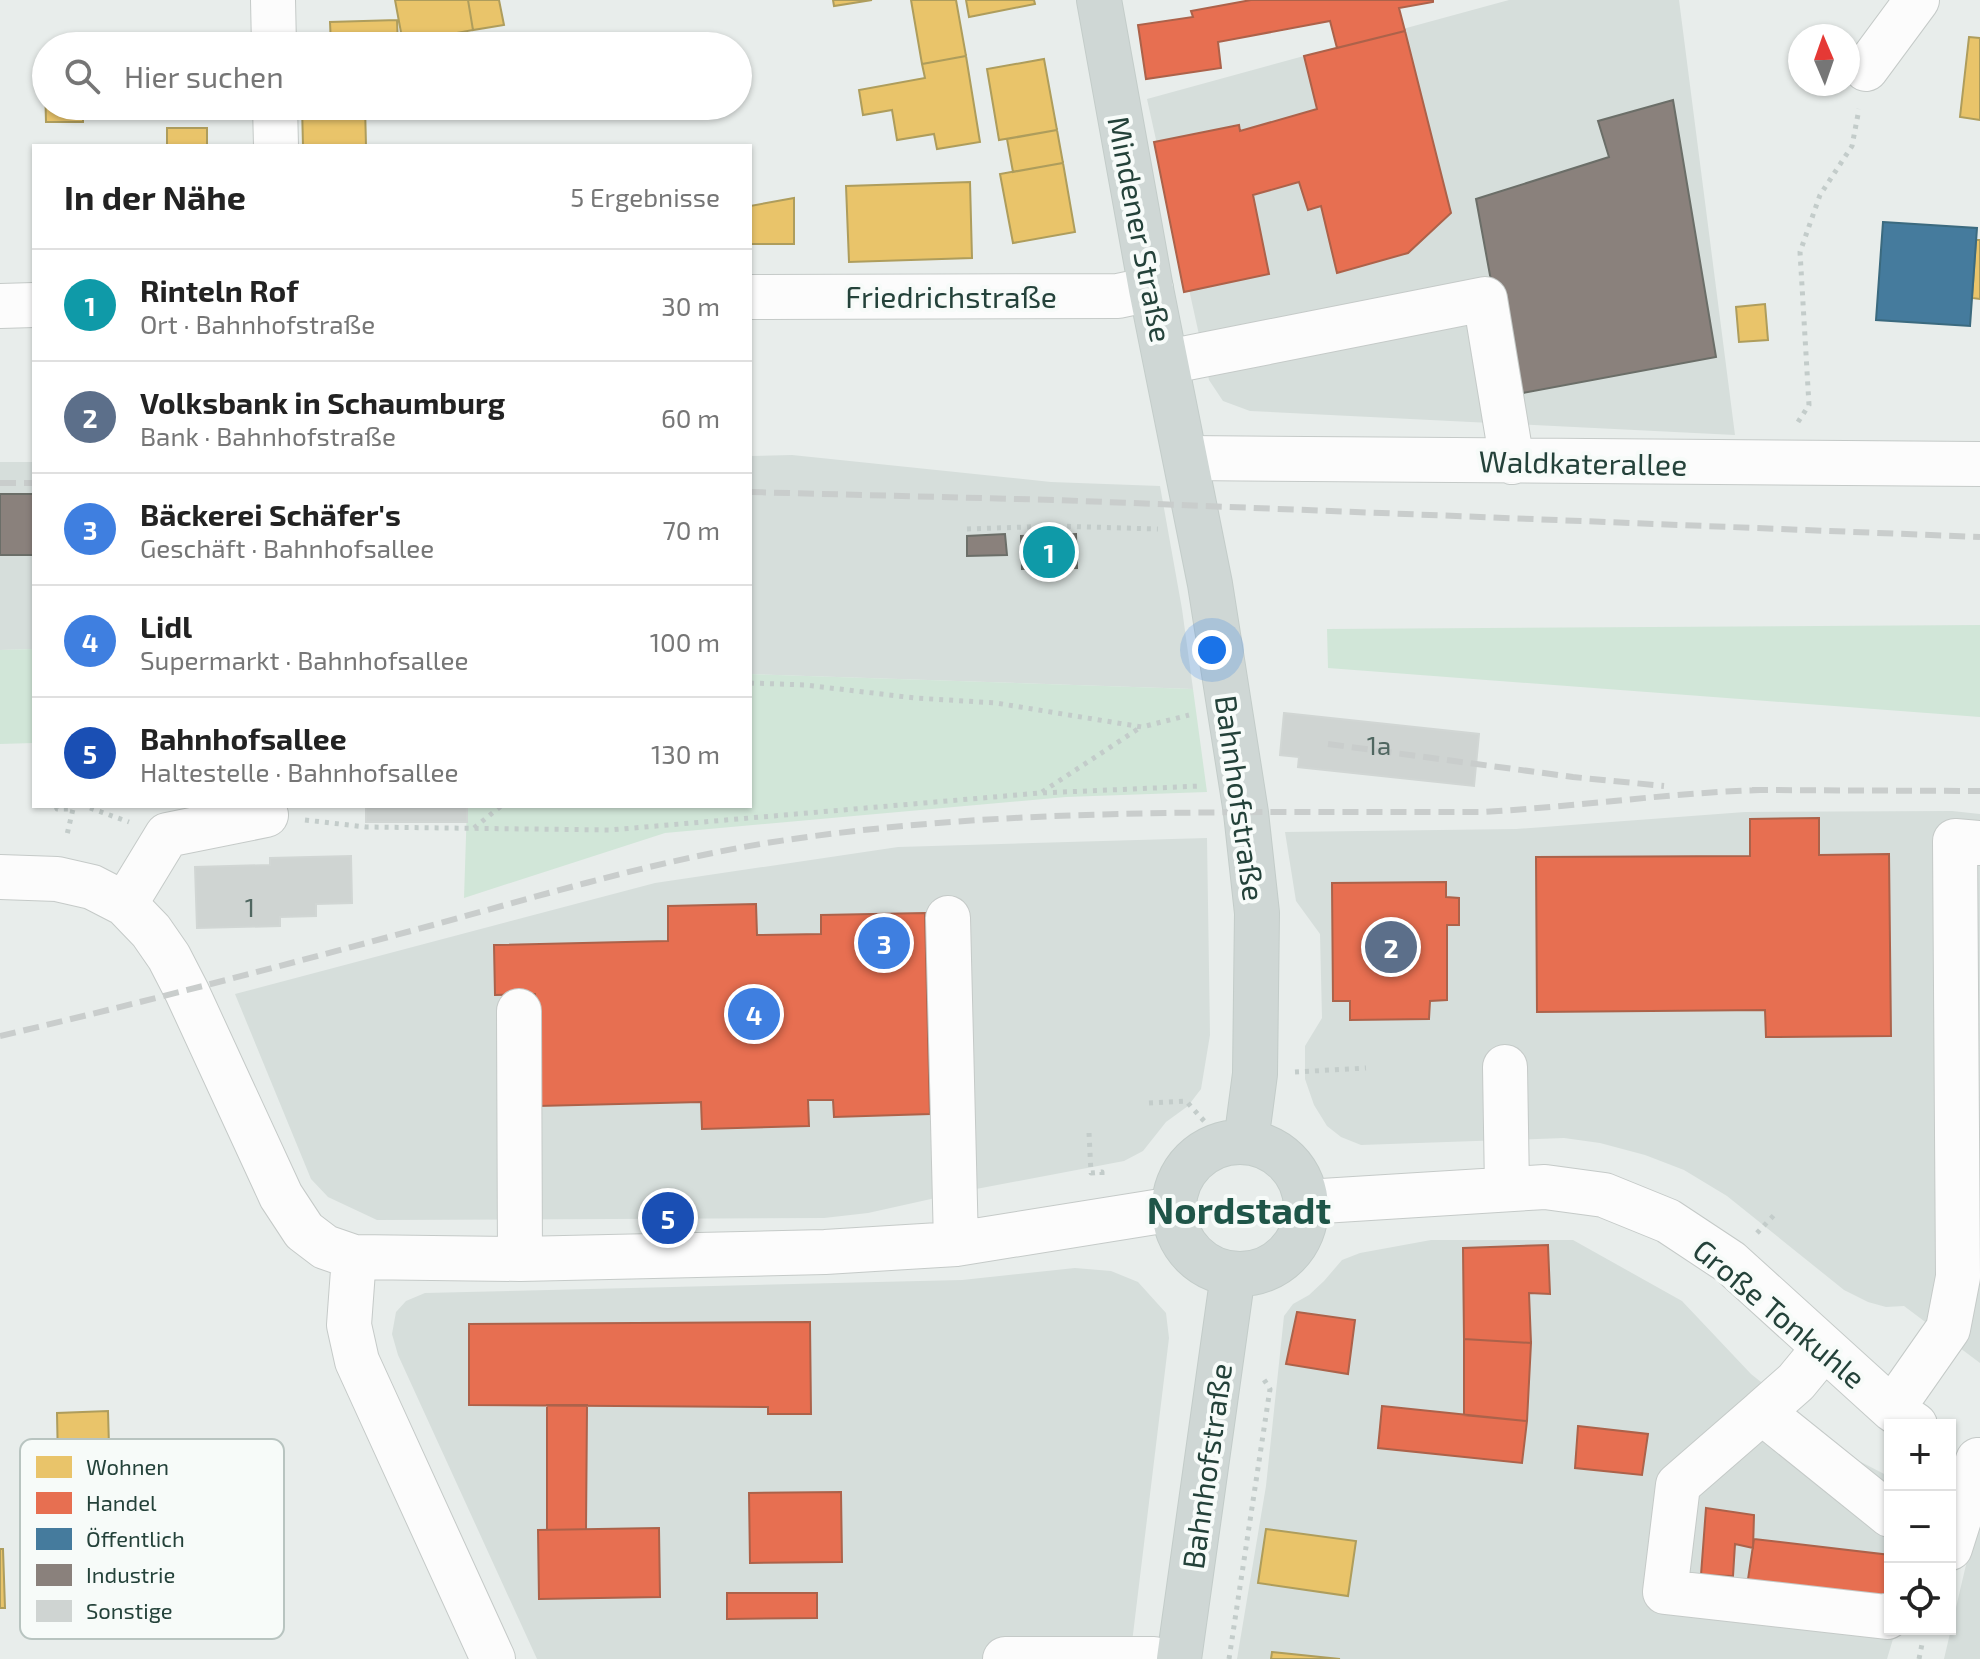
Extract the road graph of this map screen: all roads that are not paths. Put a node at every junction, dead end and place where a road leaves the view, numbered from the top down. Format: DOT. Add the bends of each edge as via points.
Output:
graph roads {
  1 [pos="273,0"];
  2 [pos="1099,0"];
  3 [pos="1917,0"];
  4 [pos="274,32"];
  5 [pos="1866,69"];
  6 [pos="275,120"];
  7 [pos="276,144"];
  8 [pos="1151,289"];
  9 [pos="752,297"];
  10 [pos="32,305"];
  11 [pos="0,306"];
  12 [pos="1167,362"];
  13 [pos="1187,458"];
  14 [pos="1512,462"];
  15 [pos="1980,464"];
  16 [pos="266,815"];
  17 [pos="1980,843"];
  18 [pos="0,877"];
  19 [pos="125,904"];
  20 [pos="948,918"];
  21 [pos="519,1011"];
  22 [pos="1505,1067"];
  23 [pos="1246,1142"];
  24 [pos="1507,1189"];
  25 [pos="1306,1202"];
  26 [pos="1174,1209"];
  27 [pos="956,1244"];
  28 [pos="354,1257"];
  29 [pos="520,1259"];
  30 [pos="1233,1274"];
  31 [pos="1824,1348"];
  32 [pos="1762,1412"];
  33 [pos="1903,1417"];
  34 [pos="1969,1456"];
  35 [pos="1884,1510"];
  36 [pos="1956,1519"];
  37 [pos="1884,1617"];
  38 [pos="493,1659"];
  39 [pos="1005,1659"];
  40 [pos="1154,1659"];
  41 [pos="1179,1659"];
  1 -- 4 [label="street"];
  2 -- 8 [label="main road, Mindener Straße"];
  3 -- 5 [label="street"];
  6 -- 7 [label="street"];
  8 -- 9 [label="street, Friedrichstraße" via="1118,296"];
  8 -- 12 [label="main road, Mindener Straße"];
  10 -- 11 [label="street"];
  12 -- 13 [label="main road, Mindener Straße"];
  12 -- 14 [label="street" via="1485,299"];
  13 -- 14 [label="street, Waldkaterallee"];
  13 -- 23 [label="main road, Bahnhofstraße" via="1242,785 1257,913 1255,1074"];
  14 -- 15 [label="street, Waldkaterallee"];
  16 -- 19 [label="street" via="167,835"];
  17 -- 33 [label="street" via="1955,841 1958,1277 1948,1329"];
  18 -- 19 [label="street" via="69,882"];
  19 -- 28 [label="street" via="169,957 281,1196 304,1231 325,1247"];
  20 -- 27 [label="street"];
  21 -- 29 [label="street"];
  22 -- 24 [label="street"];
  23 -- 25 [label="main road" via="1287,1161"];
  23 -- 26 [label="main road" via="1204,1153 1177,1187"];
  24 -- 25 [label="street, Große Tonkuhle"];
  24 -- 31 [label="street, Große Tonkuhle" via="1545,1187 1604,1195 1668,1221 1730,1262"];
  25 -- 30 [label="main road" via="1302,1231 1286,1255 1270,1267"];
  26 -- 27 [label="street"];
  26 -- 30 [label="main road" via="1185,1245 1214,1269"];
  27 -- 29 [label="street"];
  28 -- 29 [label="street"];
  28 -- 38 [label="street" via="349,1325 357,1361"];
  30 -- 41 [label="main road, Bahnhofstraße"];
  31 -- 32 [label="street"];
  31 -- 33 [label="street, Große Tonkuhle"];
  32 -- 35 [label="street"];
  32 -- 37 [label="street" via="1678,1485 1665,1592"];
  34 -- 36 [label="street"];
  39 -- 40 [label="street"];
}
